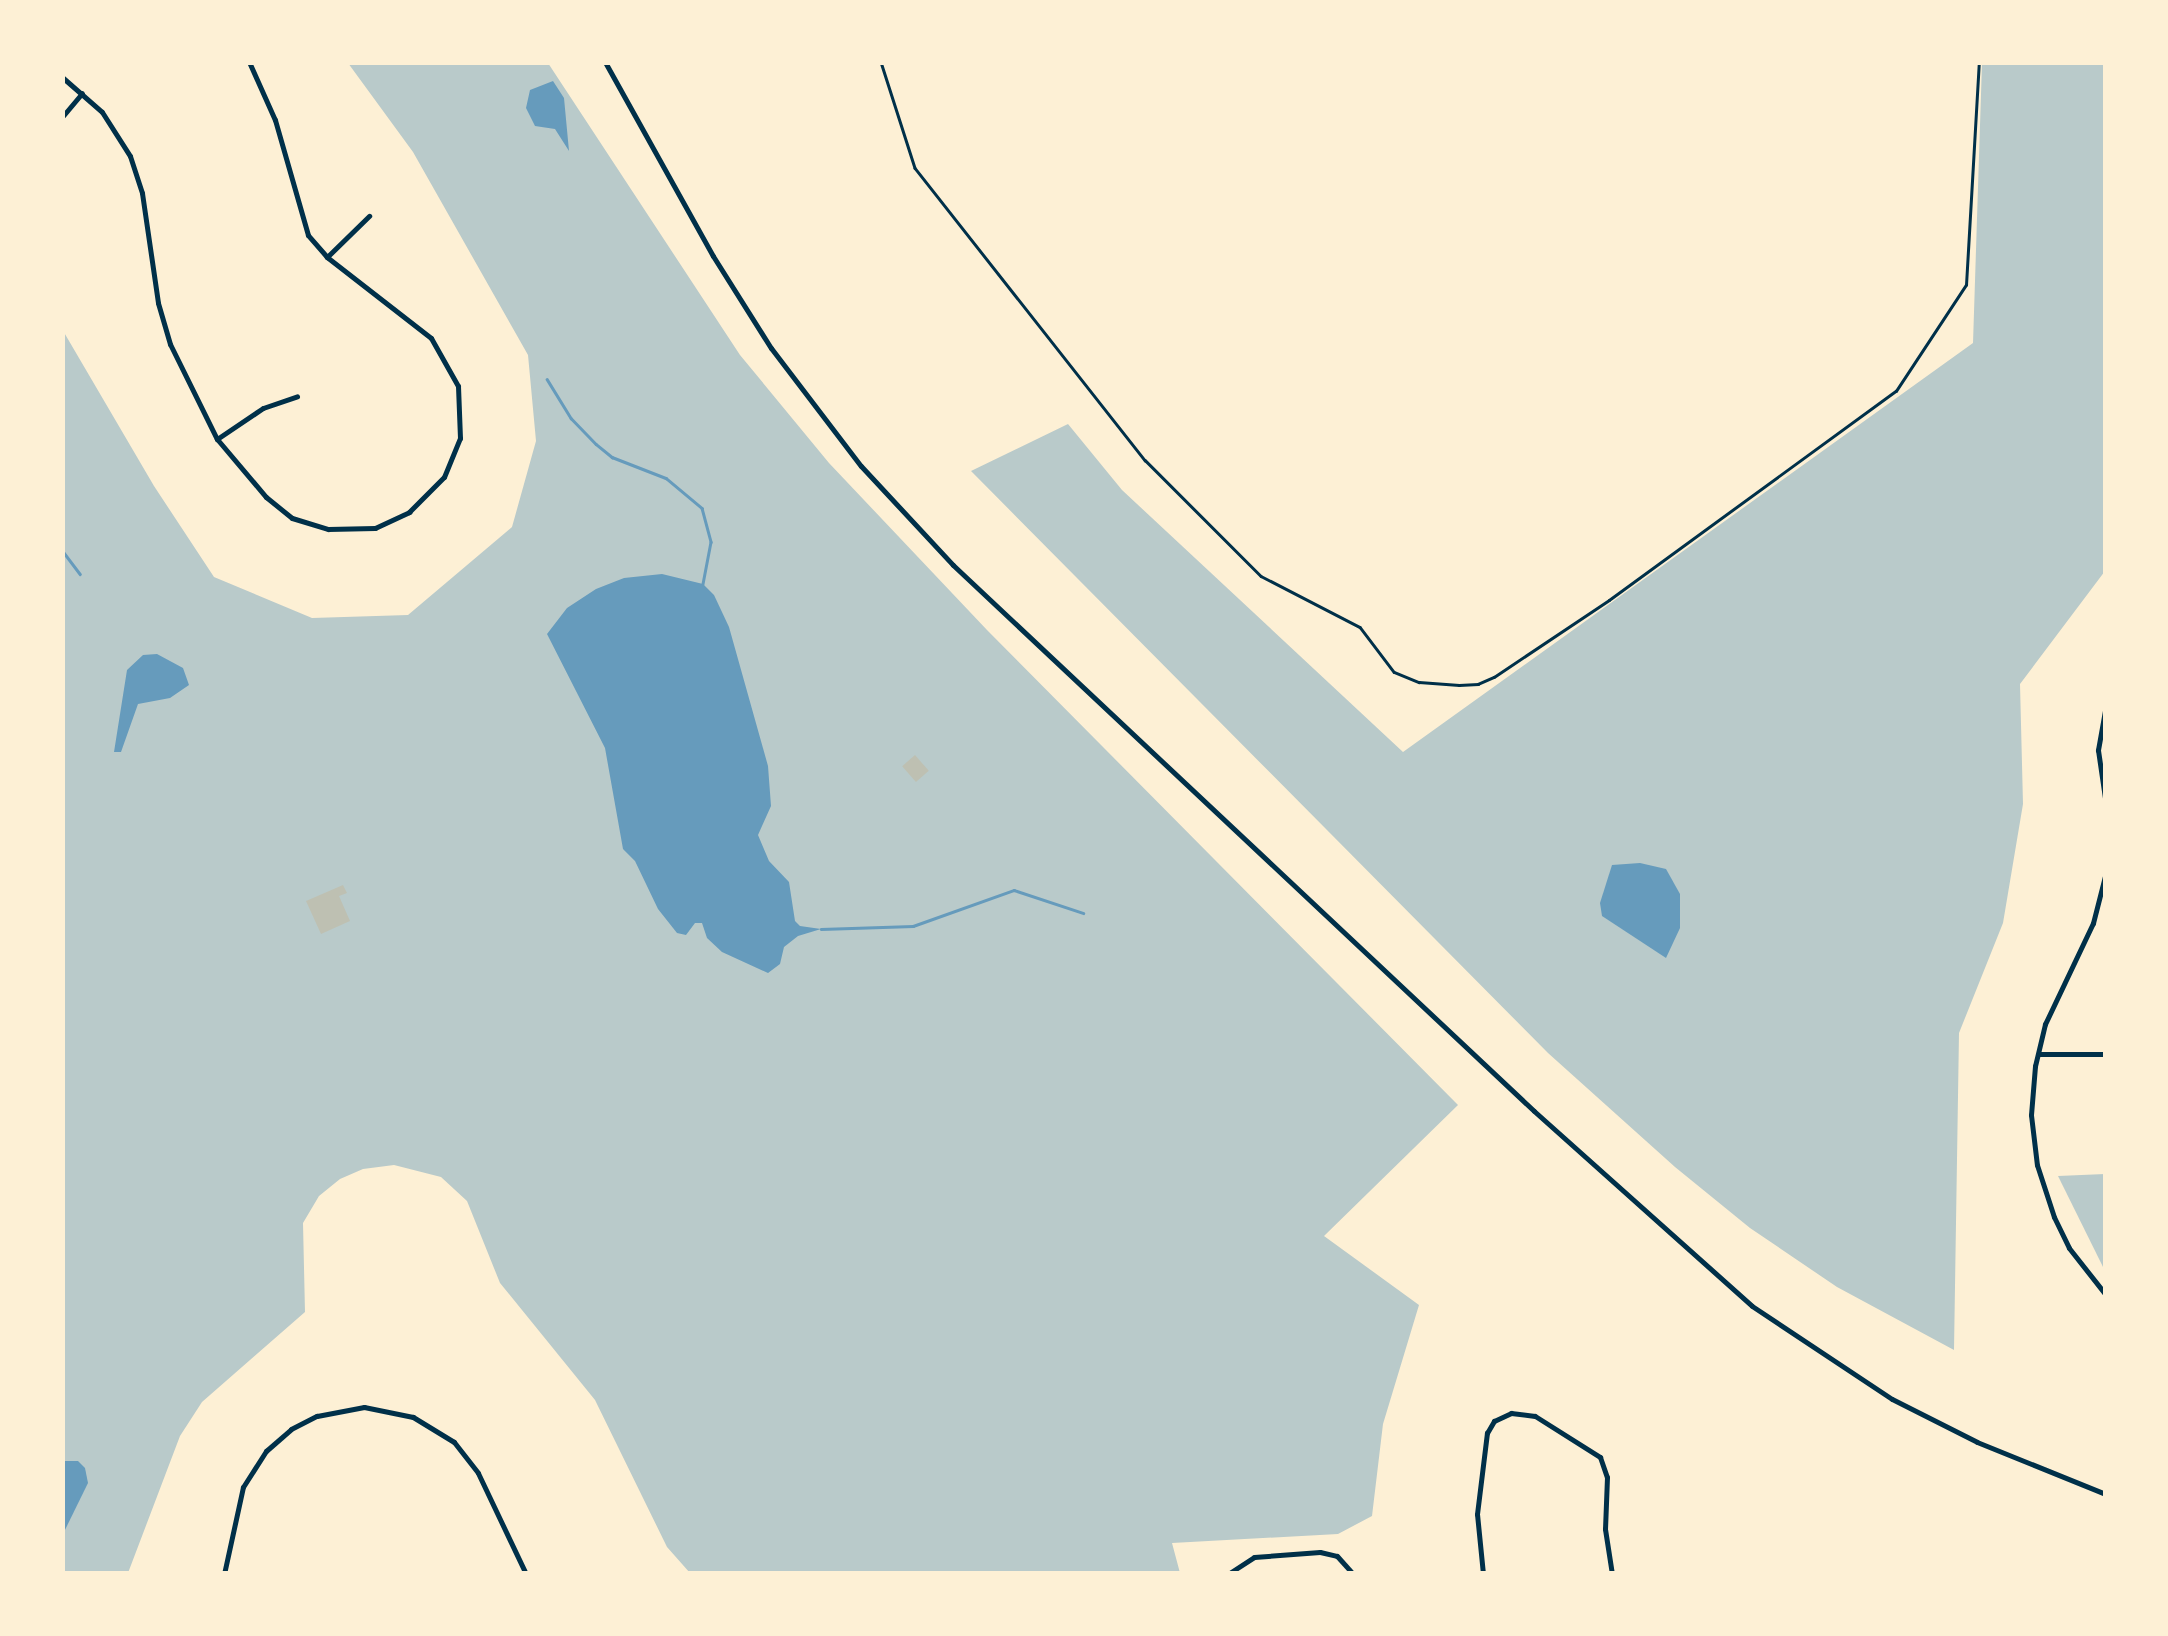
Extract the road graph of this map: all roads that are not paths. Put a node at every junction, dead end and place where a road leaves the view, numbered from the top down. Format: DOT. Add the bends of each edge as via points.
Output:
graph roads {
  1 [pos="250,62"];
  2 [pos="606,62"];
  3 [pos="62,77"];
  4 [pos="82,93"];
  5 [pos="62,117"];
  6 [pos="369,216"];
  7 [pos="327,257"];
  8 [pos="298,396"];
  9 [pos="217,439"];
  10 [pos="2106,704"];
  11 [pos="2106,805"];
  12 [pos="2106,872"];
  13 [pos="2037,1054"];
  14 [pos="2106,1054"];
  15 [pos="2106,1295"];
  16 [pos="2106,1494"];
  17 [pos="224,1574"];
  18 [pos="526,1574"];
  19 [pos="1228,1574"];
  20 [pos="1354,1574"];
  21 [pos="1483,1574"];
  22 [pos="1612,1574"];
  1 -- 7 [label="street" via="275,120 300,218"];
  2 -- 16 [label="street" via="771,348 862,466 952,564 1752,1306 1908,1407"];
  3 -- 4 [label="street"];
  4 -- 5 [label="street"];
  4 -- 9 [label="street" via="118,133 135,168 170,344"];
  6 -- 7 [label="street"];
  7 -- 9 [label="street" via="416,324 447,360 462,414 444,477 427,498 388,523 328,530 282,511"];
  8 -- 9 [label="street" via="263,408"];
  10 -- 11 [label="street" via="2098,750"];
  12 -- 13 [label="street" via="2093,923 2057,994"];
  13 -- 14 [label="street"];
  13 -- 15 [label="street" via="2031,1115 2042,1183 2069,1248"];
  17 -- 18 [label="street" via="243,1487 266,1451 317,1416 364,1406 414,1417 464,1453"];
  19 -- 20 [label="street" via="1254,1557 1320,1552 1337,1556"];
  21 -- 22 [label="street" via="1477,1514 1487,1433 1511,1412 1535,1416 1600,1457"];
}
